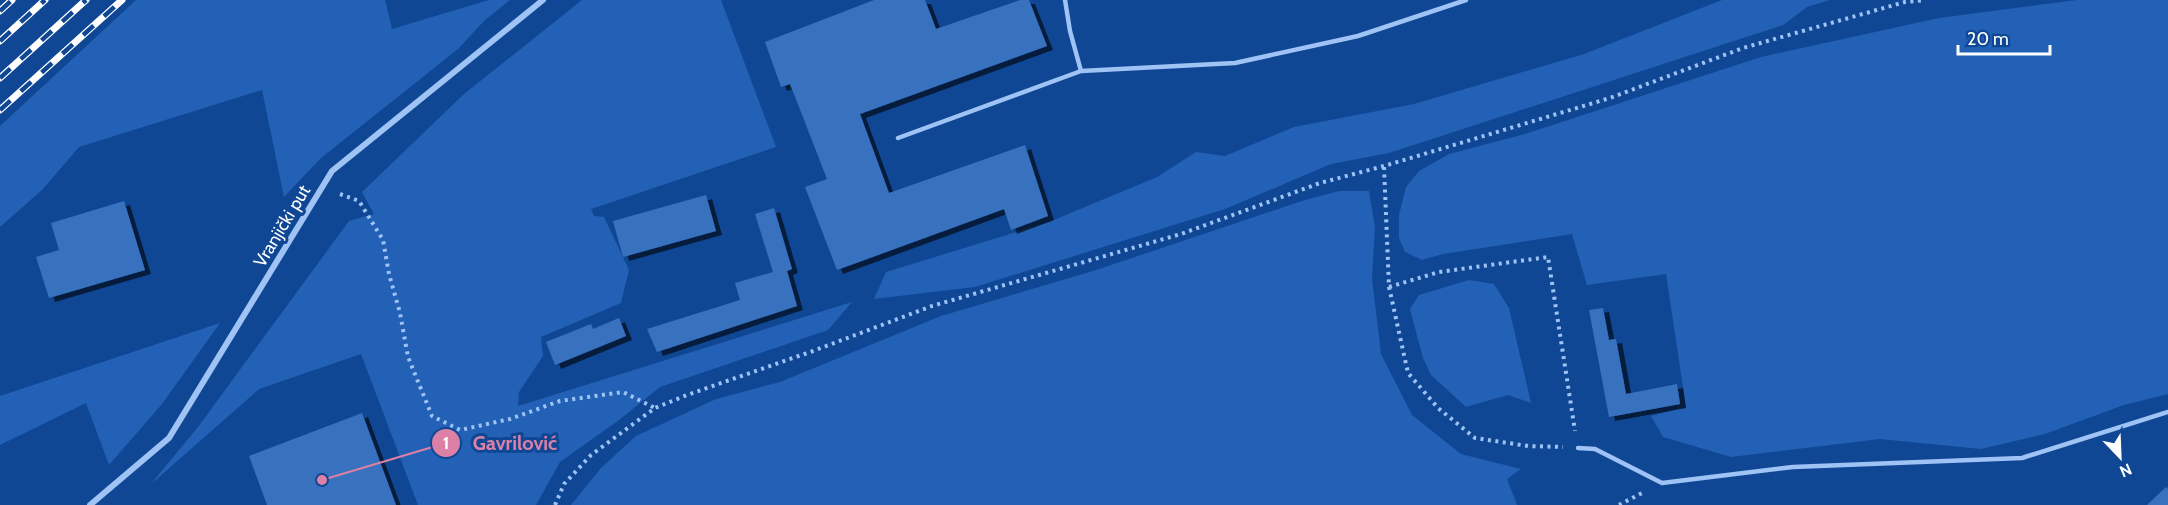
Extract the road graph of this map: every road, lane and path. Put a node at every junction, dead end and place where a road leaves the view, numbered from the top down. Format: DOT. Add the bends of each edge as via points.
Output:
graph roads {
  1 [pos="543,0"];
  2 [pos="1065,0"];
  3 [pos="1466,0"];
  4 [pos="1925,0"];
  5 [pos="1081,71"];
  6 [pos="898,138"];
  7 [pos="1384,166"];
  8 [pos="323,188"];
  9 [pos="1389,287"];
  10 [pos="655,408"];
  11 [pos="2168,412"];
  12 [pos="1578,448"];
  13 [pos="90,505"];
  14 [pos="555,505"];
  1 -- 8 [label="street, Vranjički put" via="333,171"];
  2 -- 5 [label="lane"];
  3 -- 5 [label="lane" via="1358,36 1235,63"];
  4 -- 7 [label="path" via="1905,2 1743,48 1610,98"];
  5 -- 6 [label="lane"];
  7 -- 9 [label="path"];
  7 -- 10 [label="path" via="1320,183 1181,234 932,306"];
  8 -- 10 [label="path" via="359,201 383,240 408,357 432,416 460,430 560,402 623,392"];
  8 -- 13 [label="street, Vranjički put" via="169,438"];
  9 -- 12 [label="path" via="1408,373 1438,408 1475,438"];
  9 -- 12 [label="path" via="1439,272 1548,257"];
  10 -- 14 [label="path" via="591,455 564,484"];
  11 -- 12 [label="lane" via="2022,458 1793,467 1662,483 1595,449"];
}
